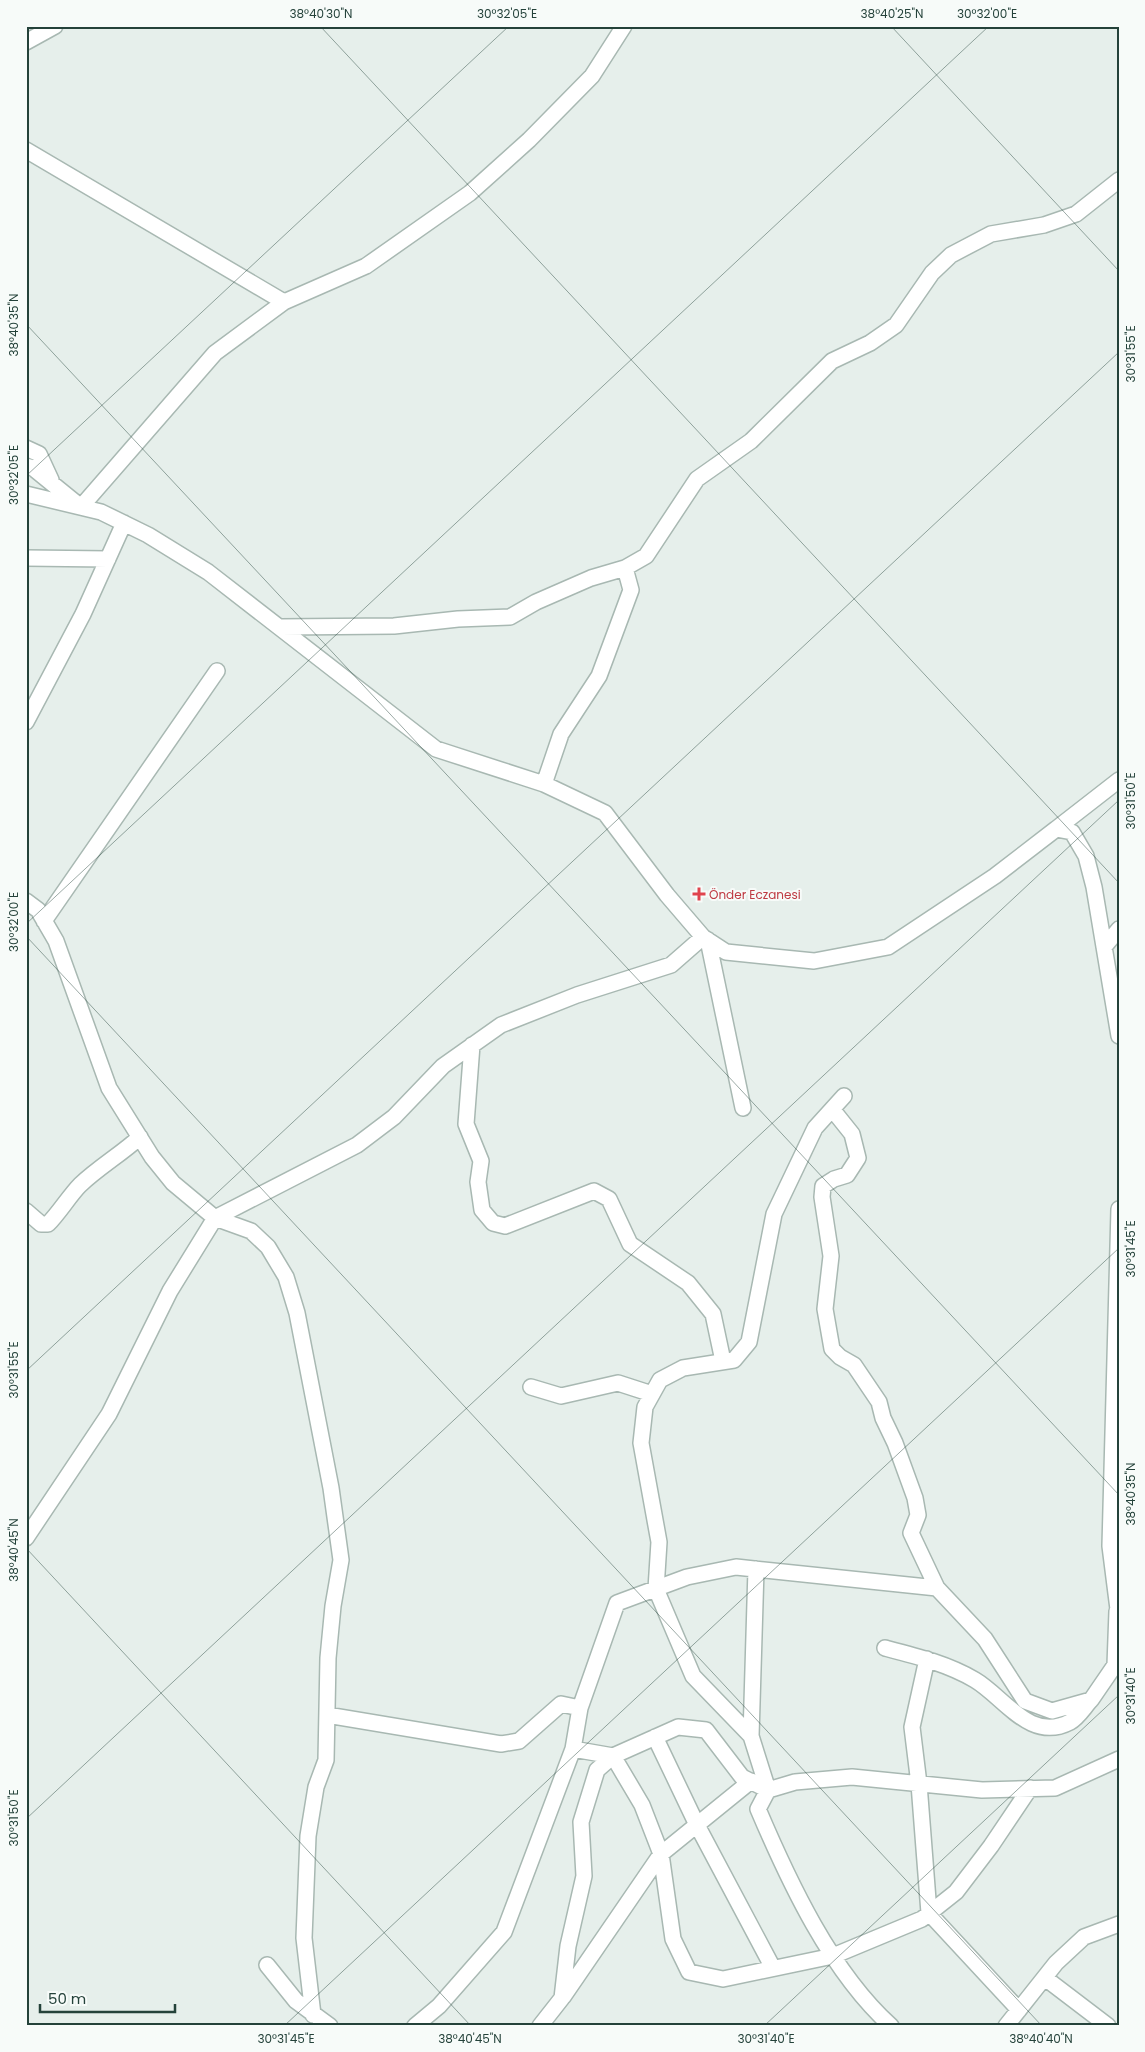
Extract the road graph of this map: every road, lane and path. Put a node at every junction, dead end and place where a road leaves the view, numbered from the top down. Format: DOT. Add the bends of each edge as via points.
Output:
graph roads {
  1 [pos="55,26"];
  2 [pos="624,26"];
  3 [pos="26,42"];
  4 [pos="26,150"];
  5 [pos="1119,180"];
  6 [pos="284,302"];
  7 [pos="26,448"];
  8 [pos="26,466"];
  9 [pos="52,484"];
  10 [pos="26,494"];
  11 [pos="81,507"];
  12 [pos="124,523"];
  13 [pos="26,558"];
  14 [pos="108,559"];
  15 [pos="625,568"];
  16 [pos="281,627"];
  17 [pos="217,671"];
  18 [pos="26,722"];
  19 [pos="1119,780"];
  20 [pos="544,784"];
  21 [pos="1056,829"];
  22 [pos="26,901"];
  23 [pos="44,921"];
  24 [pos="1119,929"];
  25 [pos="706,939"];
  26 [pos="1104,946"];
  27 [pos="1119,1036"];
  28 [pos="472,1045"];
  29 [pos="844,1096"];
  30 [pos="744,1108"];
  31 [pos="832,1109"];
  32 [pos="140,1137"];
  33 [pos="1119,1209"];
  34 [pos="26,1211"];
  35 [pos="215,1218"];
  36 [pos="723,1362"];
  37 [pos="531,1387"];
  38 [pos="652,1394"];
  39 [pos="26,1538"];
  40 [pos="756,1569"];
  41 [pos="938,1588"];
  42 [pos="656,1589"];
  43 [pos="1118,1614"];
  44 [pos="885,1648"];
  45 [pos="927,1659"];
  46 [pos="1091,1700"];
  47 [pos="580,1708"];
  48 [pos="327,1715"];
  49 [pos="751,1736"];
  50 [pos="655,1738"];
  51 [pos="573,1749"];
  52 [pos="613,1756"];
  53 [pos="1119,1760"];
  54 [pos="751,1781"];
  55 [pos="919,1784"];
  56 [pos="1030,1788"];
  57 [pos="768,1790"];
  58 [pos="697,1825"];
  59 [pos="661,1854"];
  60 [pos="929,1913"];
  61 [pos="1119,1924"];
  62 [pos="833,1956"];
  63 [pos="267,1966"];
  64 [pos="773,1968"];
  65 [pos="1045,1978"];
  66 [pos="562,1998"];
  67 [pos="1018,2010"];
  68 [pos="314,2015"];
  69 [pos="330,2026"];
  70 [pos="416,2026"];
  71 [pos="540,2026"];
  72 [pos="891,2026"];
  73 [pos="1006,2026"];
  74 [pos="1108,2026"];
  1 -- 3 [label="street"];
  2 -- 6 [label="street" via="592,76 529,140 470,192 366,266"];
  4 -- 6 [label="street"];
  5 -- 15 [label="street" via="1076,214 1044,225 991,234 951,255 932,273 896,325 870,343 832,361 751,441 697,479 646,556"];
  6 -- 11 [label="street" via="215,353"];
  7 -- 9 [label="street" via="39,454"];
  8 -- 9 [label="street"];
  9 -- 11 [label="street"];
  10 -- 11 [label="street"];
  11 -- 12 [label="street"];
  12 -- 14 [label="street"];
  12 -- 16 [label="street" via="208,572"];
  13 -- 14 [label="street"];
  14 -- 18 [label="street"];
  15 -- 16 [label="street" via="591,578 510,617 394,626"];
  15 -- 20 [label="street" via="631,590 602,668 561,734"];
  16 -- 20 [label="street" via="436,749"];
  17 -- 23 [label="street"];
  19 -- 21 [label="street"];
  20 -- 25 [label="street" via="605,813 666,896"];
  21 -- 25 [label="street" via="995,876 888,947 814,961 726,952"];
  21 -- 26 [label="street" via="1072,832 1086,856"];
  22 -- 23 [label="street" via="38,910"];
  23 -- 32 [label="street" via="56,941 109,1088"];
  24 -- 26 [label="street"];
  25 -- 28 [label="street" via="670,965 501,1025"];
  25 -- 30 [label="street"];
  26 -- 27 [label="street"];
  28 -- 35 [label="street" via="442,1066 394,1117 356,1145"];
  28 -- 36 [label="street" via="466,1124 481,1161 478,1182 482,1210 493,1223 506,1226 594,1191 609,1199 630,1244 688,1284 713,1314"];
  29 -- 31 [label="street"];
  31 -- 36 [label="street" via="815,1128 774,1214 749,1342 734,1360"];
  31 -- 41 [label="street" via="852,1134 858,1158 848,1175 823,1186 831,1256 825,1309 832,1349 854,1365 879,1402 882,1418 915,1498 918,1515 911,1533"];
  32 -- 34 [label="street" via="78,1187 48,1224 41,1224"];
  32 -- 35 [label="street" via="173,1183"];
  33 -- 43 [label="street" via="1110,1546"];
  35 -- 39 [label="street" via="170,1290 108,1414"];
  35 -- 48 [label="street" via="251,1231 268,1247 286,1277 297,1313 341,1560 328,1658"];
  36 -- 38 [label="street" via="683,1368 660,1380"];
  37 -- 38 [label="street" via="560,1396 618,1382"];
  38 -- 42 [label="street" via="645,1407 641,1443 659,1542"];
  40 -- 41 [label="street"];
  40 -- 42 [label="street" via="736,1567 688,1577"];
  40 -- 49 [label="street"];
  41 -- 46 [label="street" via="985,1640 1025,1701 1052,1711"];
  42 -- 47 [label="street" via="618,1603"];
  42 -- 49 [label="street" via="693,1676"];
  43 -- 46 [label="street" via="1115,1665"];
  44 -- 45 [label="street"];
  45 -- 46 [label="street" via="977,1681 1018,1717 1050,1728 1071,1722"];
  45 -- 55 [label="street" via="912,1727"];
  47 -- 48 [label="street" via="561,1704 518,1741 501,1744"];
  47 -- 51 [label="street"];
  48 -- 68 [label="street" via="326,1760 316,1787 308,1836 304,1938"];
  49 -- 57 [label="street"];
  50 -- 52 [label="street"];
  50 -- 54 [label="street" via="678,1727 706,1730 742,1777"];
  50 -- 58 [label="street"];
  51 -- 52 [label="street"];
  51 -- 70 [label="street" via="504,1932 439,2006"];
  52 -- 59 [label="street" via="642,1805"];
  52 -- 66 [label="street" via="597,1770 581,1822 584,1876 568,1946"];
  53 -- 56 [label="street" via="1055,1788"];
  54 -- 57 [label="street"];
  54 -- 58 [label="street"];
  55 -- 56 [label="street" via="982,1790"];
  55 -- 57 [label="street" via="852,1777 796,1782"];
  55 -- 60 [label="street"];
  56 -- 60 [label="street" via="956,1892"];
  57 -- 62 [label="street" via="758,1809 785,1871"];
  58 -- 59 [label="street"];
  58 -- 64 [label="street"];
  59 -- 64 [label="street" via="673,1939 689,1972 723,1979"];
  59 -- 66 [label="street"];
  60 -- 62 [label="street" via="922,1919"];
  60 -- 67 [label="street"];
  61 -- 65 [label="street" via="1084,1937"];
  62 -- 64 [label="street"];
  62 -- 72 [label="street" via="874,2011"];
  63 -- 68 [label="street" via="296,2001"];
  65 -- 67 [label="street"];
  65 -- 74 [label="street"];
  66 -- 71 [label="street"];
  67 -- 73 [label="street"];
  68 -- 69 [label="street"];
}
